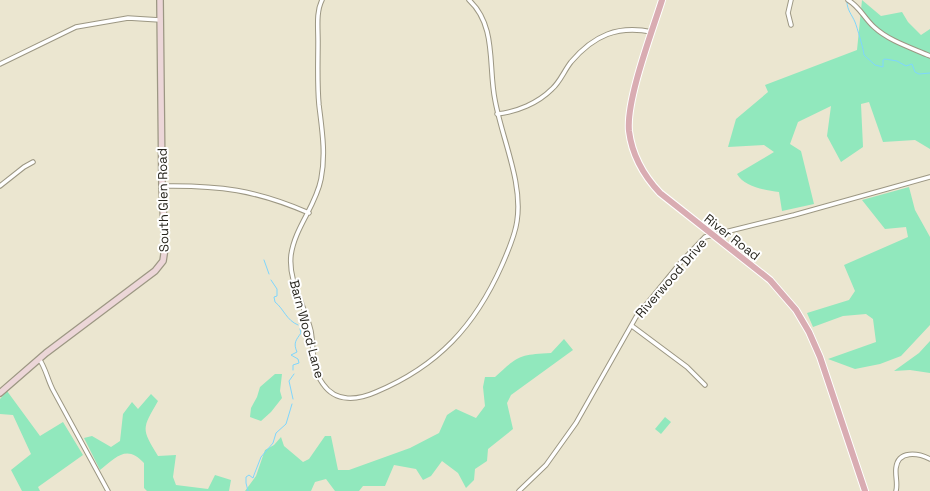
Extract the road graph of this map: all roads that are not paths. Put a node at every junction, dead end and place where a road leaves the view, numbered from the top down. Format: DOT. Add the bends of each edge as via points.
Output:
graph roads {
  1 [pos="160,0"];
  2 [pos="322,0"];
  3 [pos="469,0"];
  4 [pos="662,0"];
  5 [pos="791,0"];
  6 [pos="848,0"];
  7 [pos="160,20"];
  8 [pos="791,25"];
  9 [pos="652,32"];
  10 [pos="930,56"];
  11 [pos="0,64"];
  12 [pos="497,114"];
  13 [pos="33,162"];
  14 [pos="930,177"];
  15 [pos="0,186"];
  16 [pos="162,186"];
  17 [pos="309,213"];
  18 [pos="710,234"];
  19 [pos="632,326"];
  20 [pos="39,359"];
  21 [pos="705,385"];
  22 [pos="0,393"];
  23 [pos="930,459"];
  24 [pos="108,491"];
  25 [pos="519,491"];
  26 [pos="865,491"];
  27 [pos="896,491"];
  1 -- 7 [label="main road, South Glen Road"];
  2 -- 17 [label="street, Barn Wood Lane" via="318,12 318,45 324,163 318,192"];
  3 -- 12 [label="street, Barn Wood Lane" via="475,5 489,35"];
  4 -- 9 [label="main road, River Road"];
  5 -- 8 [label="street" via="788,13"];
  6 -- 10 [label="street" via="858,6 873,27"];
  7 -- 11 [label="street" via="128,18 76,27"];
  7 -- 16 [label="main road, South Glen Road"];
  9 -- 12 [label="street" via="627,29 608,33 582,51 571,62 553,89 540,99 509,113"];
  9 -- 18 [label="main road, River Road" via="629,117 629,131 635,154 650,182 660,194"];
  12 -- 17 [label="street, Barn Wood Lane" via="512,164 518,197 517,222 511,244 483,303 458,336 446,349 401,382 354,399 341,398 322,384 316,368 310,330 291,266 294,243"];
  13 -- 15 [label="street"];
  14 -- 18 [label="street, Riverwood Drive" via="759,224"];
  16 -- 17 [label="street" via="202,185 232,188 258,194"];
  16 -- 20 [label="main road, South Glen Road" via="165,248 161,264"];
  18 -- 19 [label="street, Riverwood Drive" via="677,267"];
  18 -- 26 [label="main road, River Road" via="770,280 796,310 820,357"];
  19 -- 21 [label="street" via="687,367"];
  19 -- 25 [label="street, Riverwood Drive" via="576,424 546,465"];
  20 -- 22 [label="main road, South Glen Road"];
  20 -- 24 [label="street" via="43,363 56,397"];
  23 -- 27 [label="street" via="921,454 904,455 896,468"];
}
